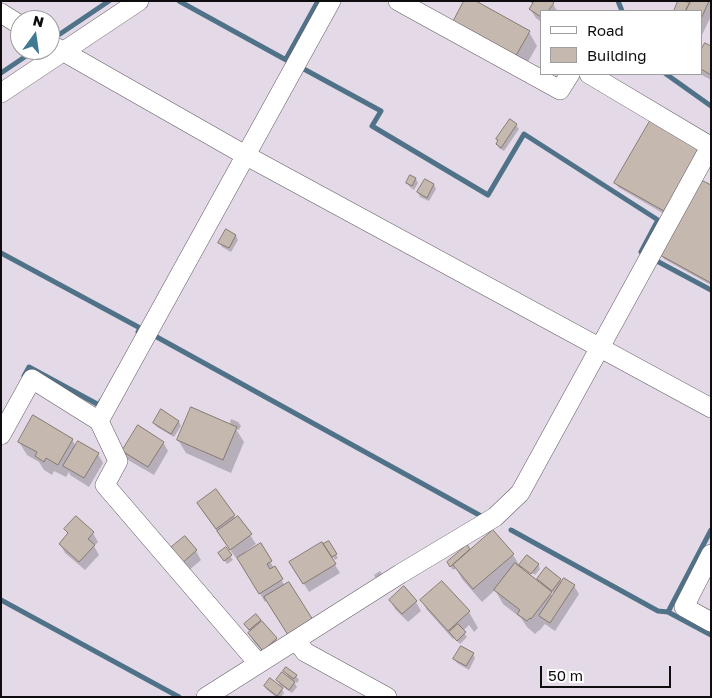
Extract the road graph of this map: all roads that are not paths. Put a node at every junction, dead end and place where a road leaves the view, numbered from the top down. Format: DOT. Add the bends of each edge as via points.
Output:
graph roads {
  1 [pos="138,1"];
  2 [pos="331,1"];
  3 [pos="398,1"];
  4 [pos="60,46"];
  5 [pos="60,50"];
  6 [pos="41,60"];
  7 [pos="569,75"];
  8 [pos="591,75"];
  9 [pos="1,93"];
  10 [pos="710,145"];
  11 [pos="245,154"];
  12 [pos="704,172"];
  13 [pos="600,347"];
  14 [pos="711,408"];
  15 [pos="99,421"];
  16 [pos="1,435"];
  17 [pos="711,554"];
  18 [pos="711,622"];
  19 [pos="296,640"];
  20 [pos="258,663"];
  21 [pos="206,697"];
  22 [pos="387,697"];
  1 -- 4 [label="street"];
  2 -- 11 [label="street"];
  3 -- 7 [label="street" via="560,90"];
  5 -- 11 [label="street"];
  6 -- 9 [label="street"];
  8 -- 10 [label="street"];
  10 -- 12 [label="street"];
  11 -- 13 [label="street"];
  11 -- 15 [label="street"];
  12 -- 13 [label="street"];
  13 -- 14 [label="street"];
  13 -- 19 [label="street" via="520,493 495,517"];
  15 -- 16 [label="street" via="32,379"];
  15 -- 20 [label="street" via="118,461 104,485"];
  17 -- 18 [label="street" via="684,607"];
  19 -- 20 [label="street"];
  19 -- 22 [label="street" via="305,652"];
  20 -- 21 [label="street"];
}
